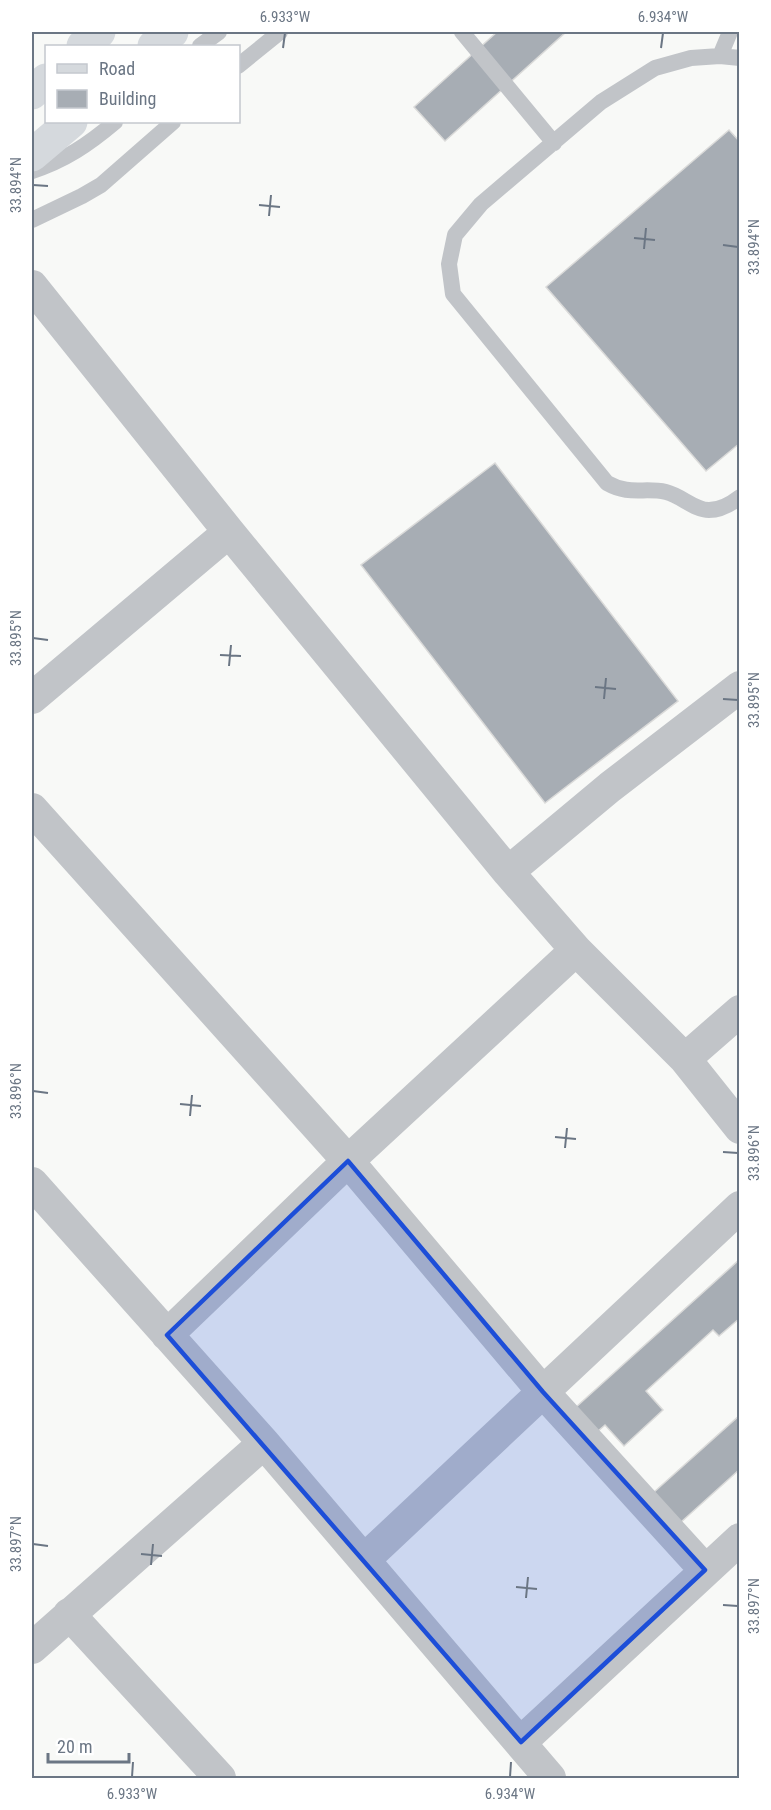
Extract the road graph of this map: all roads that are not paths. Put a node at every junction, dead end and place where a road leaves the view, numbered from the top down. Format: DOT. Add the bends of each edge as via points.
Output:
graph roads {
  1 [pos="99,32"];
  2 [pos="172,32"];
  3 [pos="219,32"];
  4 [pos="280,32"];
  5 [pos="462,32"];
  6 [pos="730,32"];
  7 [pos="84,45"];
  8 [pos="155,45"];
  9 [pos="201,45"];
  10 [pos="720,56"];
  11 [pos="740,58"];
  12 [pos="240,64"];
  13 [pos="45,81"];
  14 [pos="32,93"];
  15 [pos="70,123"];
  16 [pos="114,123"];
  17 [pos="172,123"];
  18 [pos="554,143"];
  19 [pos="32,155"];
  20 [pos="32,171"];
  21 [pos="32,220"];
  22 [pos="32,286"];
  23 [pos="740,497"];
  24 [pos="229,532"];
  25 [pos="740,687"];
  26 [pos="32,698"];
  27 [pos="32,809"];
  28 [pos="508,872"];
  29 [pos="576,950"];
  30 [pos="740,1011"];
  31 [pos="686,1059"];
  32 [pos="740,1128"];
  33 [pos="348,1161"];
  34 [pos="32,1183"];
  35 [pos="740,1207"];
  36 [pos="167,1335"];
  37 [pos="543,1392"];
  38 [pos="264,1443"];
  39 [pos="740,1539"];
  40 [pos="364,1560"];
  41 [pos="705,1570"];
  42 [pos="69,1614"];
  43 [pos="32,1648"];
  44 [pos="521,1742"];
  45 [pos="220,1779"];
  46 [pos="550,1779"];
  1 -- 7 [label="main road"];
  2 -- 8 [label="main road"];
  3 -- 9 [label="lane"];
  4 -- 12 [label="lane"];
  5 -- 18 [label="lane"];
  6 -- 10 [label="lane"];
  10 -- 11 [label="lane"];
  10 -- 18 [label="lane" via="691,58 655,68 601,102"];
  13 -- 14 [label="main road"];
  15 -- 19 [label="main road"];
  16 -- 20 [label="lane" via="79,151"];
  17 -- 21 [label="lane" via="101,185"];
  18 -- 23 [label="lane" via="481,204 455,235 448,264 453,294 607,483 631,491 664,491 710,510"];
  22 -- 24 [label="street"];
  24 -- 26 [label="street"];
  24 -- 28 [label="street"];
  25 -- 28 [label="street"];
  27 -- 33 [label="street"];
  28 -- 29 [label="street"];
  29 -- 31 [label="street"];
  29 -- 33 [label="street"];
  30 -- 31 [label="street"];
  31 -- 32 [label="street"];
  33 -- 36 [label="street"];
  33 -- 37 [label="street"];
  34 -- 36 [label="street"];
  35 -- 37 [label="street"];
  36 -- 38 [label="street"];
  37 -- 40 [label="street"];
  37 -- 41 [label="street"];
  38 -- 40 [label="street"];
  38 -- 42 [label="street"];
  39 -- 41 [label="street"];
  40 -- 44 [label="street"];
  41 -- 44 [label="street"];
  42 -- 43 [label="street"];
  42 -- 45 [label="street"];
  44 -- 46 [label="street"];
}
